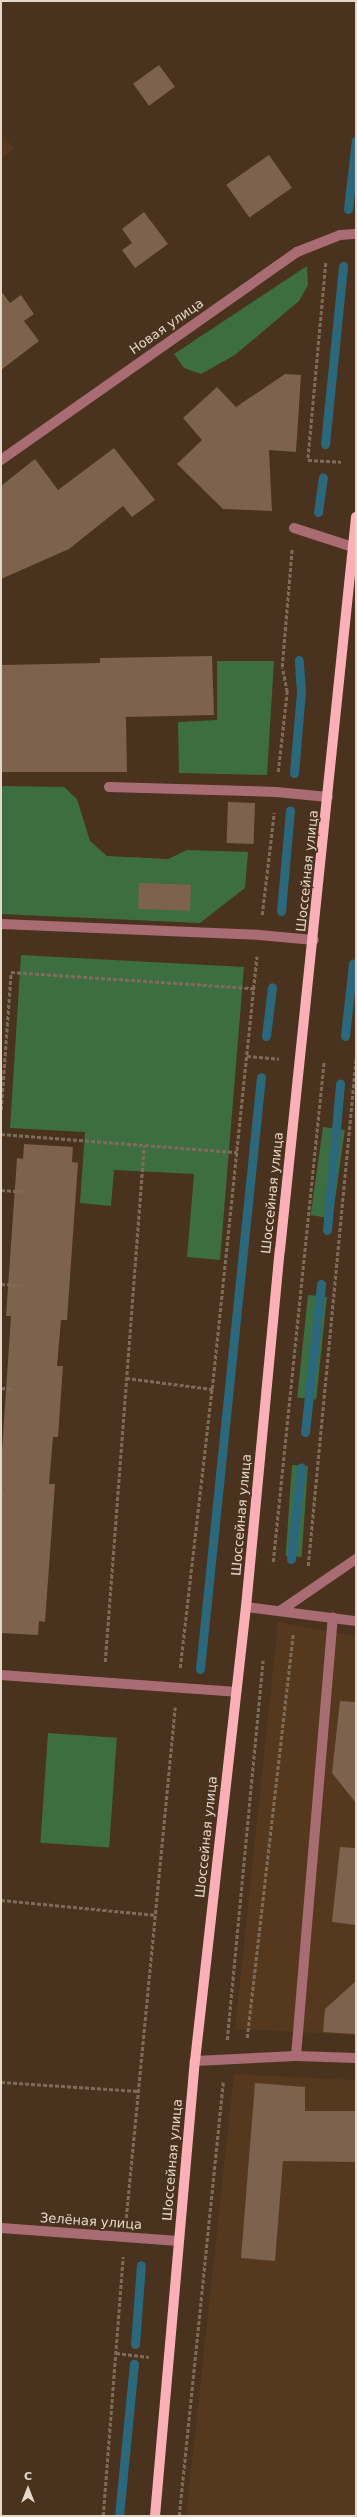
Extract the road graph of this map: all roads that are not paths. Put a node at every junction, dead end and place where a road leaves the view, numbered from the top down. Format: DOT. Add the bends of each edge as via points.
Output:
graph roads {
  1 [pos="356,234"];
  2 [pos="1,460"];
  3 [pos="356,517"];
  4 [pos="294,528"];
  5 [pos="355,547"];
  6 [pos="109,787"];
  7 [pos="328,796"];
  8 [pos="1,924"];
  9 [pos="314,940"];
  10 [pos="356,1559"];
  11 [pos="246,1607"];
  12 [pos="280,1611"];
  13 [pos="333,1618"];
  14 [pos="356,1621"];
  15 [pos="1,1675"];
  16 [pos="236,1692"];
  17 [pos="296,2056"];
  18 [pos="356,2058"];
  19 [pos="196,2061"];
  20 [pos="1,2228"];
  21 [pos="179,2241"];
  22 [pos="155,2516"];
  1 -- 2 [label="street, Новая улица" via="329,238 297,252"];
  3 -- 5 [label="main road, Шоссейная улица"];
  4 -- 5 [label="street"];
  5 -- 7 [label="main road, Шоссейная улица"];
  6 -- 7 [label="street"];
  7 -- 9 [label="main road, Шоссейная улица"];
  8 -- 9 [label="street" via="259,935"];
  9 -- 11 [label="main road, Шоссейная улица"];
  10 -- 12 [label="street"];
  11 -- 12 [label="street"];
  11 -- 16 [label="main road, Шоссейная улица"];
  12 -- 13 [label="street"];
  13 -- 14 [label="street"];
  13 -- 17 [label="street"];
  15 -- 16 [label="street"];
  16 -- 19 [label="main road, Шоссейная улица"];
  17 -- 18 [label="street"];
  17 -- 19 [label="street"];
  19 -- 21 [label="main road, Шоссейная улица"];
  20 -- 21 [label="street, Зелёная улица"];
  21 -- 22 [label="main road, Шоссейная улица"];
}
